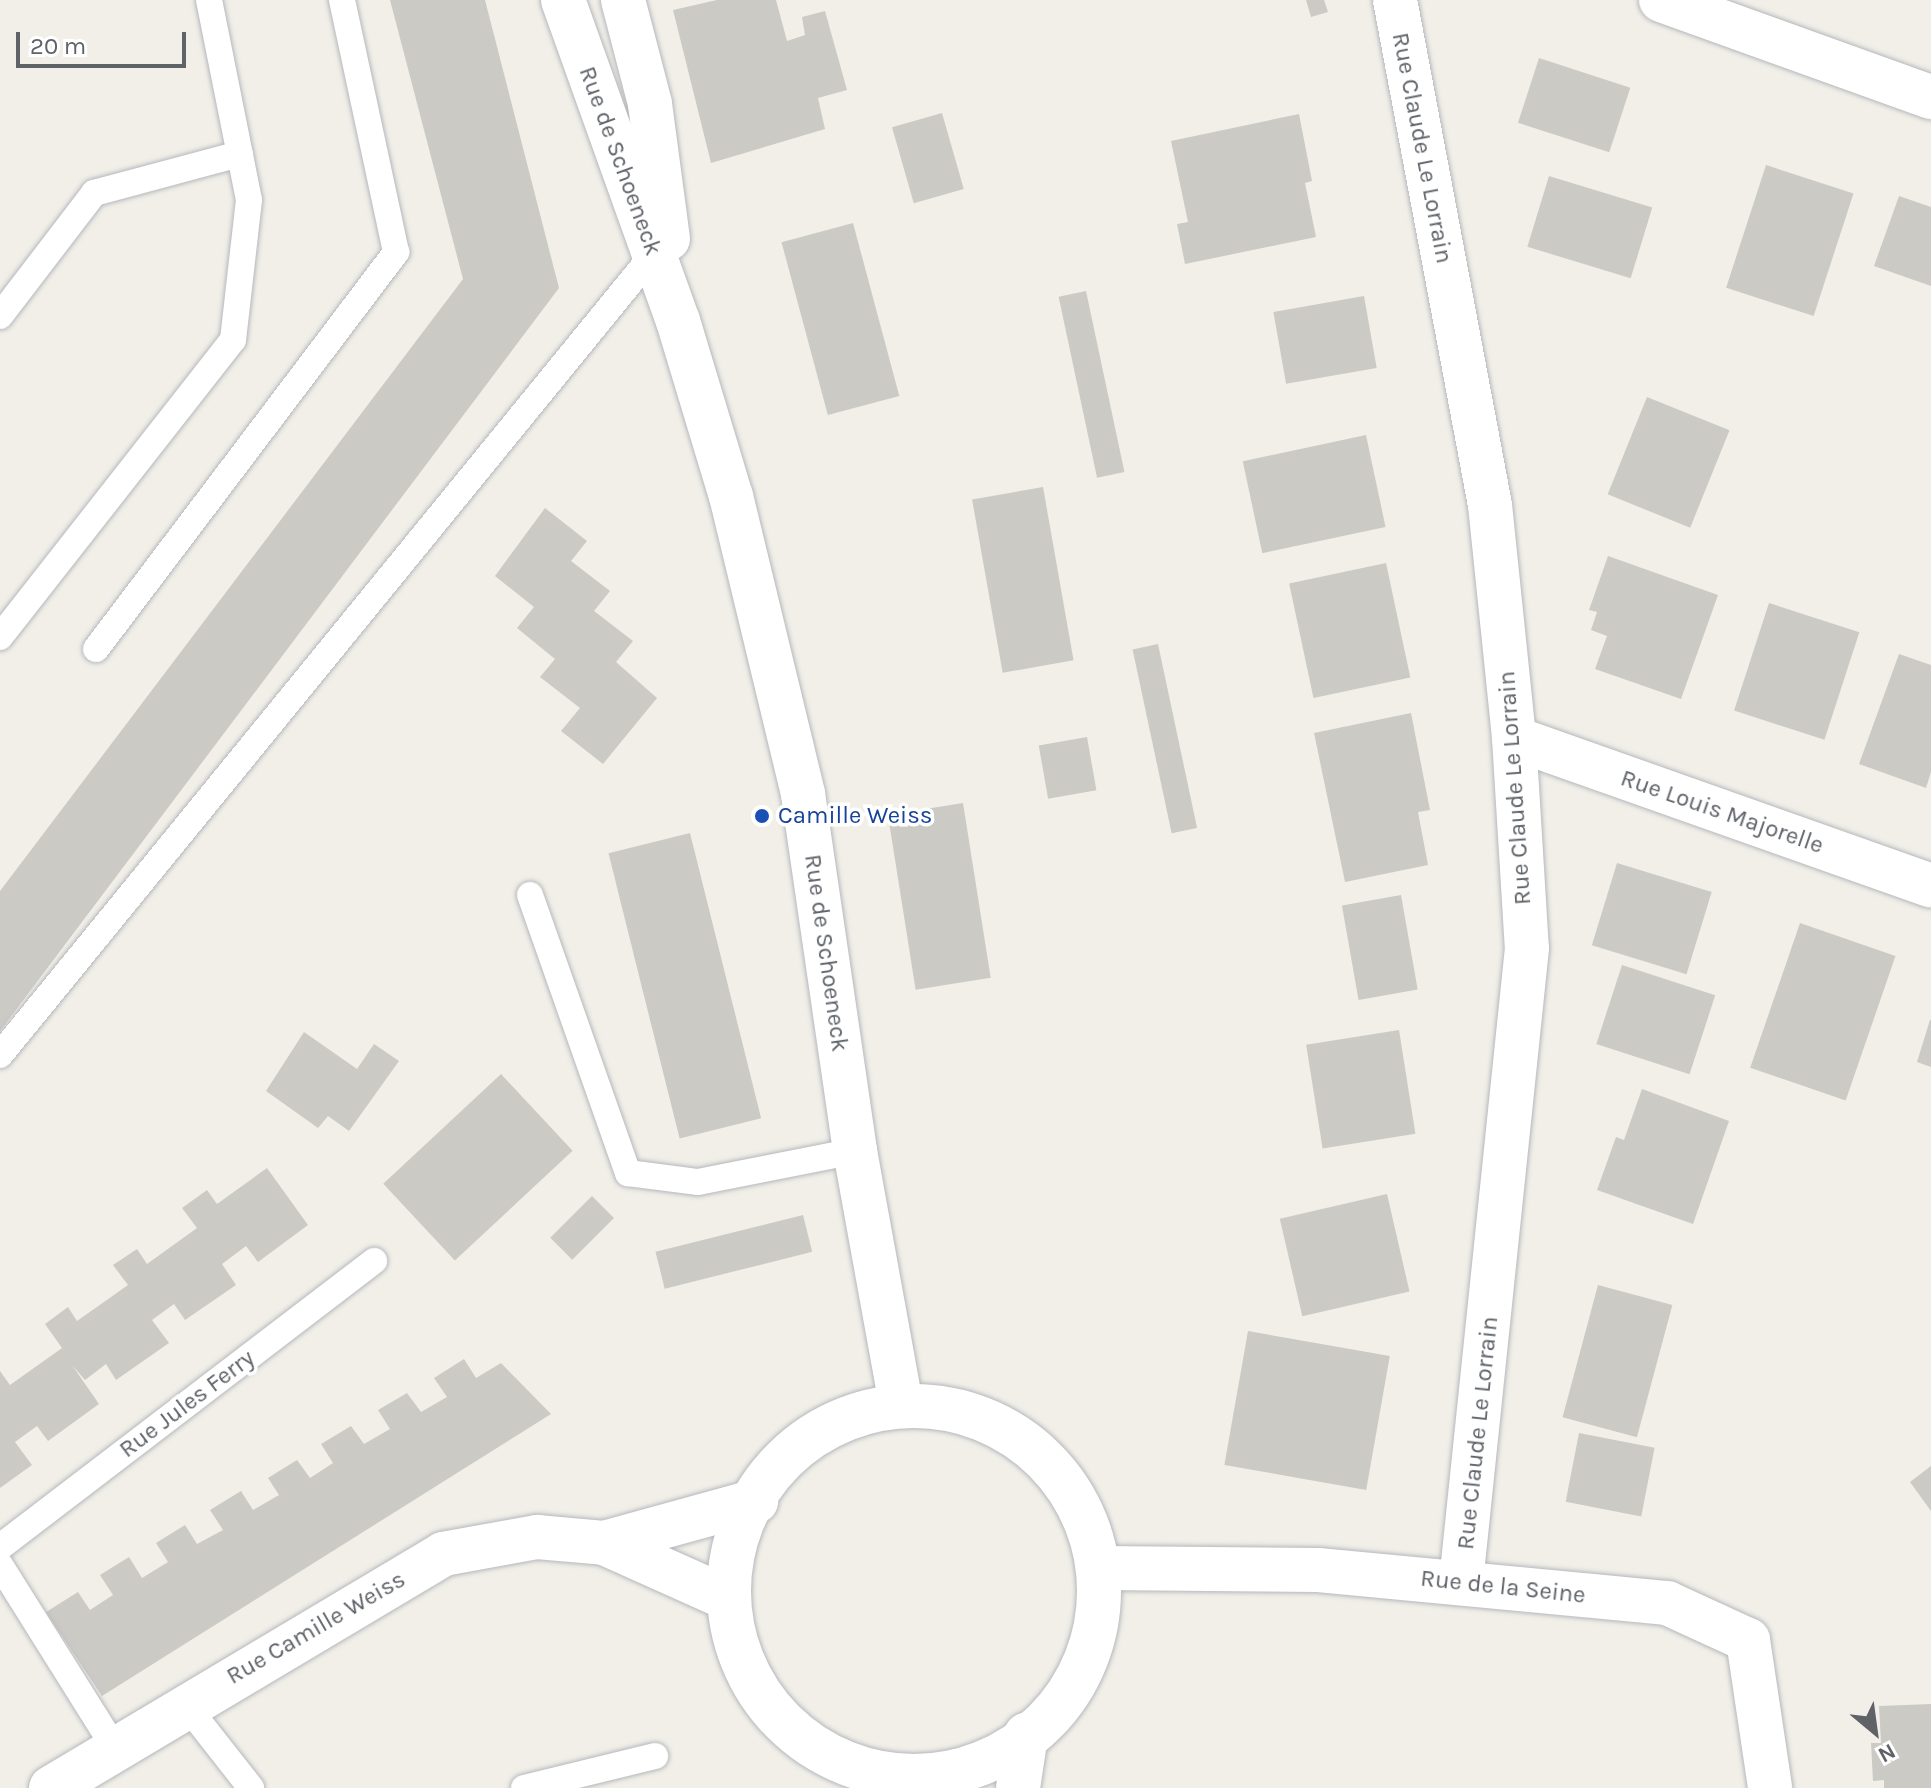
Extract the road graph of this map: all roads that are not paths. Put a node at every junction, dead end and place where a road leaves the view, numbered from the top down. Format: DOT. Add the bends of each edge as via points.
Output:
graph roads {
  1 [pos="209,0"];
  2 [pos="342,0"];
  3 [pos="563,0"];
  4 [pos="623,0"];
  5 [pos="1395,0"];
  6 [pos="1661,0"];
  7 [pos="1931,97"];
  8 [pos="240,154"];
  9 [pos="661,245"];
  10 [pos="0,316"];
  11 [pos="0,637"];
  12 [pos="96,649"];
  13 [pos="1514,738"];
  14 [pos="1931,886"];
  15 [pos="530,895"];
  16 [pos="0,1055"];
  17 [pos="855,1151"];
  18 [pos="374,1261"];
  19 [pos="901,1404"];
  20 [pos="756,1501"];
  21 [pos="604,1543"];
  22 [pos="0,1547"];
  23 [pos="0,1565"];
  24 [pos="1100,1568"];
  25 [pos="1461,1582"];
  26 [pos="727,1598"];
  27 [pos="185,1704"];
  28 [pos="1026,1735"];
  29 [pos="115,1748"];
  30 [pos="655,1756"];
  31 [pos="898,1783"];
  32 [pos="51,1788"];
  33 [pos="251,1788"];
  34 [pos="524,1788"];
  35 [pos="1018,1788"];
  36 [pos="1770,1788"];
  1 -- 8 [label="lane"];
  2 -- 12 [label="lane" via="396,252"];
  3 -- 9 [label="street, Rue de Schoeneck"];
  4 -- 9 [label="street, Rue de Schoeneck" via="650,104"];
  5 -- 13 [label="street, Rue Claude Le Lorrain" via="1490,505"];
  6 -- 7 [label="street"];
  8 -- 10 [label="lane" via="94,193"];
  8 -- 11 [label="lane" via="249,200 233,340"];
  9 -- 16 [label="lane"];
  9 -- 17 [label="street, Rue de Schoeneck" via="678,321 731,496 803,794"];
  13 -- 14 [label="street, Rue Louis Majorelle"];
  13 -- 25 [label="street, Rue Claude Le Lorrain" via="1527,948"];
  15 -- 17 [label="lane" via="628,1173 698,1182"];
  17 -- 19 [label="street, Rue de Schoeneck"];
  18 -- 22 [label="lane, Rue Jules Ferry"];
  19 -- 20 [label="street" via="861,1412 803,1441 766,1477"];
  19 -- 24 [label="street" via="944,1403 995,1422 1066,1481"];
  20 -- 21 [label="street, Rue Camille Weiss"];
  20 -- 26 [label="street" via="729,1565"];
  21 -- 26 [label="street, Rue Camille Weiss"];
  21 -- 27 [label="street, Rue Camille Weiss" via="537,1537 443,1554"];
  23 -- 29 [label="lane"];
  24 -- 25 [label="street, Rue de la Seine" via="1318,1570"];
  24 -- 28 [label="street" via="1093,1647 1048,1722"];
  25 -- 36 [label="street, Rue de la Seine" via="1667,1603 1748,1640"];
  26 -- 31 [label="street" via="739,1658 785,1728 840,1764"];
  27 -- 29 [label="street, Rue Camille Weiss"];
  27 -- 33 [label="lane"];
  28 -- 31 [label="street" via="968,1770"];
  28 -- 35 [label="street"];
  29 -- 32 [label="street, Rue Camille Weiss"];
  30 -- 34 [label="lane"];
}
